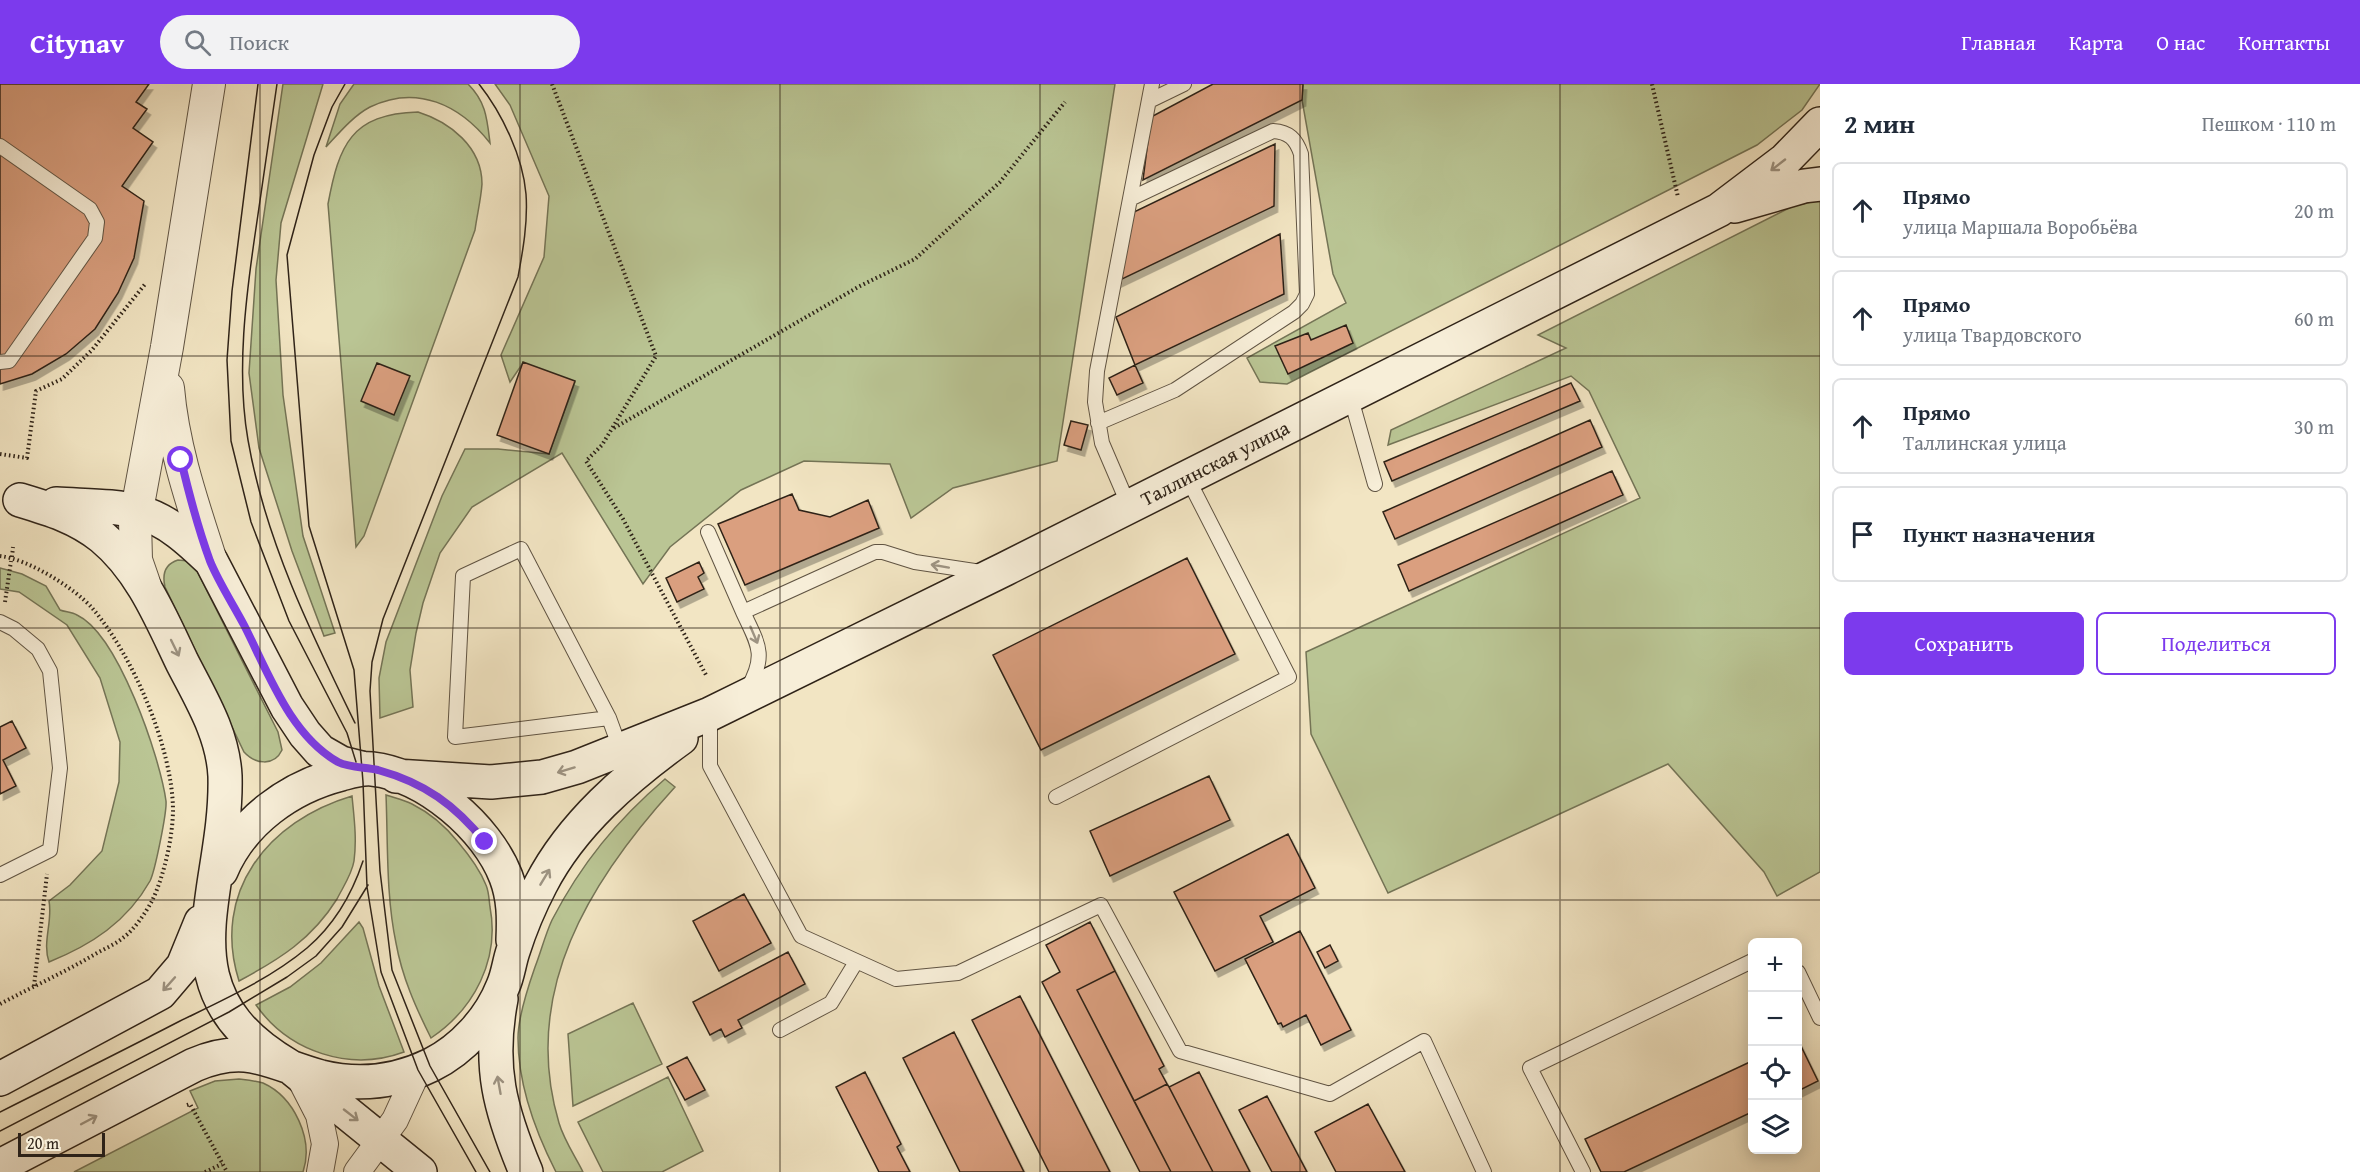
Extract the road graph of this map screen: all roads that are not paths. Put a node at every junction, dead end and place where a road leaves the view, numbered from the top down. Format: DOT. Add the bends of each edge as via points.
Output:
graph roads {
  1 [pos="209,84"];
  2 [pos="1152,84"];
  3 [pos="1184,84"];
  4 [pos="1149,101"];
  5 [pos="1820,124"];
  6 [pos="0,146"];
  7 [pos="1820,184"];
  8 [pos="1130,199"];
  9 [pos="1719,210"];
  10 [pos="167,347"];
  11 [pos="0,362"];
  12 [pos="1350,395"];
  13 [pos="1098,423"];
  14 [pos="1187,477"];
  15 [pos="1376,484"];
  16 [pos="10,499"];
  17 [pos="1129,506"];
  18 [pos="137,511"];
  19 [pos="708,532"];
  20 [pos="211,561"];
  21 [pos="998,572"];
  22 [pos="149,595"];
  23 [pos="743,612"];
  24 [pos="0,622"];
  25 [pos="740,699"];
  26 [pos="710,714"];
  27 [pos="609,718"];
  28 [pos="616,766"];
  29 [pos="361,768"];
  30 [pos="396,776"];
  31 [pos="1056,797"];
  32 [pos="587,820"];
  33 [pos="0,876"];
  34 [pos="212,894"];
  35 [pos="513,950"];
  36 [pos="856,962"];
  37 [pos="1748,964"];
  38 [pos="1802,982"];
  39 [pos="504,986"];
  40 [pos="1820,1018"];
  41 [pos="780,1030"];
  42 [pos="289,1066"];
  43 [pos="418,1070"];
  44 [pos="0,1079"];
  45 [pos="382,1140"];
  46 [pos="0,1166"];
  47 [pos="320,1172"];
  48 [pos="357,1172"];
  49 [pos="420,1172"];
  50 [pos="526,1172"];
  51 [pos="1484,1172"];
  52 [pos="1583,1172"];
  1 -- 10 [label="street"];
  2 -- 4 [label="lane"];
  3 -- 4 [label="lane"];
  4 -- 8 [label="lane"];
  5 -- 9 [label="main road, Таллинская улица, one-way" via="1785,160"];
  6 -- 11 [label="lane" via="90,209 97,222 95,238 9,361"];
  7 -- 9 [label="main road, Таллинская улица"];
  8 -- 13 [label="lane" via="1097,371"];
  8 -- 13 [label="lane" via="1273,131 1284,132 1297,142 1301,154 1307,294 1294,312 1175,390"];
  9 -- 12 [label="main road, Таллинская улица"];
  10 -- 18 [label="street"];
  10 -- 20 [label="street" via="174,432"];
  12 -- 14 [label="main road, Таллинская улица"];
  12 -- 15 [label="lane"];
  13 -- 17 [label="lane" via="1102,443"];
  14 -- 17 [label="main road, Таллинская улица"];
  14 -- 31 [label="lane" via="1289,677"];
  16 -- 18 [label="main road"];
  16 -- 22 [label="main road" via="61,512 83,523 134,572"];
  17 -- 21 [label="main road, Таллинская улица"];
  18 -- 20 [label="main road" via="174,529"];
  18 -- 22 [label="street" via="136,560"];
  19 -- 23 [label="lane"];
  20 -- 29 [label="main road" via="286,707 305,734 340,763"];
  21 -- 23 [label="lane, one-way" via="963,570 874,552"];
  21 -- 25 [label="main road, Таллинская улица"];
  22 -- 34 [label="main road, one-way" via="213,723 222,753 224,805"];
  23 -- 25 [label="lane, one-way" via="761,656 750,687"];
  24 -- 33 [label="lane" via="38,649 50,671 60,768 50,850"];
  25 -- 26 [label="main road, Таллинская улица"];
  26 -- 28 [label="main road, Таллинская улица"];
  26 -- 32 [label="main road, Таллинская улица" via="629,779"];
  26 -- 36 [label="lane" via="710,766 801,936"];
  27 -- 27 [label="lane" via="521,549 463,576 455,737"];
  27 -- 28 [label="lane"];
  28 -- 30 [label="main road, Таллинская улица, one-way" via="491,782"];
  28 -- 32 [label="lane"];
  29 -- 30 [label="main road, Таллинская улица"];
  29 -- 34 [label="main road, Таллинская улица" via="327,777 272,807 247,829 227,856"];
  30 -- 35 [label="main road, Таллинская улица" via="429,789 455,808 485,842 505,876 514,906"];
  35 -- 32 [label="main road, Таллинская улица, one-way" via="541,884"];
  34 -- 42 [label="main road, Таллинская улица" via="207,949 214,985 238,1025 267,1053"];
  34 -- 44 [label="main road, Таллинская улица, one-way" via="183,966 160,993"];
  35 -- 39 [label="main road, Таллинская улица"];
  36 -- 41 [label="lane" via="831,1003"];
  36 -- 51 [label="lane" via="896,979 958,973 1101,905 1180,1051 1330,1094 1424,1041"];
  37 -- 52 [label="lane" via="1530,1068"];
  38 -- 40 [label="lane"];
  39 -- 43 [label="main road, Таллинская улица" via="488,1014 467,1038 448,1054"];
  50 -- 39 [label="main road, one-way" via="501,1100 495,1067 496,1026"];
  42 -- 43 [label="main road, Таллинская улица" via="354,1083 389,1080"];
  42 -- 45 [label="main road, one-way"];
  46 -- 42 [label="main road, Таллинская улица, one-way" via="209,1059 238,1053"];
  42 -- 47 [label="street" via="303,1083 319,1115 325,1144"];
  43 -- 45 [label="street"];
  45 -- 48 [label="street"];
  45 -- 49 [label="main road"];
}
